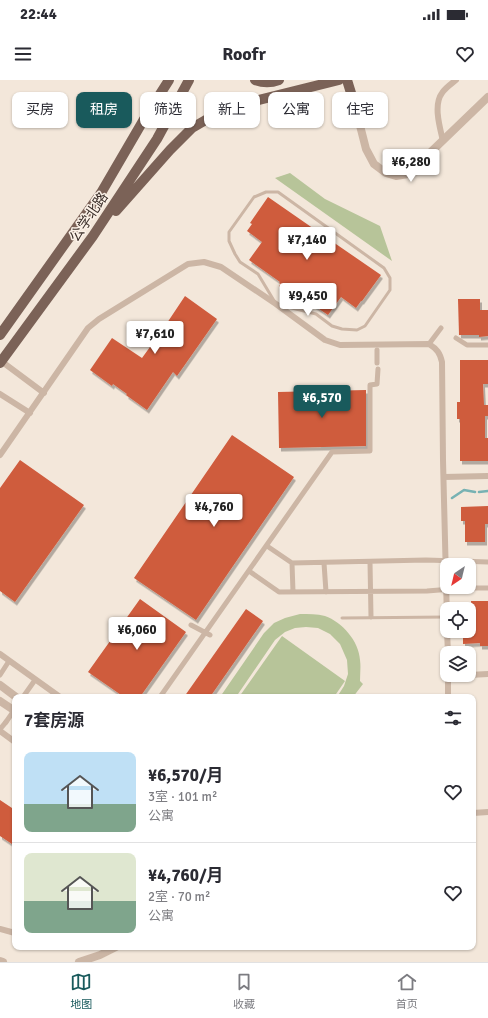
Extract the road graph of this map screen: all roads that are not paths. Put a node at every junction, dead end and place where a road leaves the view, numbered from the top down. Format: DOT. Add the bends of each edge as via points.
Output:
graph roads {
  1 [pos="160,80"];
  2 [pos="169,80"];
  3 [pos="189,80"];
  4 [pos="255,80"];
  5 [pos="279,80"];
  6 [pos="339,80"];
  7 [pos="347,80"];
  8 [pos="456,80"];
  9 [pos="155,92"];
  10 [pos="161,92"];
  11 [pos="351,92"];
  12 [pos="488,97"];
  13 [pos="140,125"];
  14 [pos="361,128"];
  15 [pos="443,141"];
  16 [pos="93,236"];
  17 [pos="276,304"];
  18 [pos="441,328"];
  19 [pos="0,335"];
  20 [pos="456,338"];
  21 [pos="429,344"];
  22 [pos="488,345"];
  23 [pos="377,350"];
  24 [pos="0,362"];
  25 [pos="377,363"];
  26 [pos="378,369"];
  27 [pos="44,393"];
  28 [pos="0,394"];
  29 [pos="30,413"];
  30 [pos="0,455"];
  31 [pos="488,476"];
  32 [pos="444,477"];
  33 [pos="267,546"];
  34 [pos="446,558"];
  35 [pos="440,561"];
  36 [pos="370,562"];
  37 [pos="476,562"];
  38 [pos="488,562"];
  39 [pos="292,563"];
  40 [pos="324,563"];
  41 [pos="249,571"];
  42 [pos="476,588"];
  43 [pos="488,588"];
  44 [pos="440,590"];
  45 [pos="370,591"];
  46 [pos="293,592"];
  47 [pos="326,592"];
  48 [pos="371,617"];
  49 [pos="440,617"];
  50 [pos="342,618"];
  51 [pos="191,625"];
  52 [pos="208,633"];
  53 [pos="0,654"];
  54 [pos="9,661"];
  55 [pos="2,672"];
  56 [pos="488,674"];
  57 [pos="476,675"];
  58 [pos="35,680"];
  59 [pos="448,682"];
  60 [pos="0,685"];
  61 [pos="12,694"];
  62 [pos="25,694"];
  63 [pos="56,694"];
  64 [pos="162,694"];
  65 [pos="448,694"];
  66 [pos="0,701"];
  67 [pos="12,708"];
  68 [pos="12,714"];
  69 [pos="0,730"];
  70 [pos="12,740"];
  71 [pos="488,812"];
  72 [pos="476,813"];
  73 [pos="0,929"];
  74 [pos="12,932"];
  75 [pos="110,950"];
  76 [pos="0,961"];
  77 [pos="3,962"];
  78 [pos="78,962"];
  1 -- 9 [label="main road"];
  2 -- 10 [label="main road, 公学北路"];
  3 -- 16 [label="main road, 公学北路" via="157,139"];
  4 -- 5 [label="main road" via="272,83"];
  6 -- 16 [label="main road" via="249,103 216,114 192,128"];
  7 -- 11 [label="main road"];
  8 -- 15 [label="street" via="442,93 438,101 437,110"];
  12 -- 15 [label="street"];
  13 -- 19 [label="main road, 公学北路" via="101,193"];
  14 -- 15 [label="street" via="366,149 374,164 386,173 396,176 408,174"];
  16 -- 24 [label="main road, 公学北路"];
  17 -- 17 [label="lane" via="258,274 240,262 229,241 229,232 254,197 266,192 278,192 384,268 390,278 390,290 365,326 357,330 332,326 316,314"];
  17 -- 21 [label="street" via="325,340 340,345"];
  17 -- 27 [label="street" via="221,267 204,262 188,264 88,328"];
  18 -- 21 [label="street"];
  20 -- 22 [label="street" via="467,345"];
  21 -- 32 [label="street" via="441,355 442,362"];
  23 -- 25 [label="street"];
  24 -- 27 [label="street"];
  26 -- 33 [label="street" via="377,384 370,385 370,451 332,452"];
  27 -- 29 [label="street"];
  28 -- 29 [label="street"];
  29 -- 30 [label="street"];
  31 -- 32 [label="street"];
  32 -- 34 [label="street"];
  33 -- 39 [label="street"];
  33 -- 41 [label="street"];
  35 -- 36 [label="street"];
  36 -- 40 [label="street"];
  36 -- 45 [label="street"];
  37 -- 38 [label="street"];
  39 -- 40 [label="street"];
  39 -- 46 [label="street"];
  40 -- 47 [label="street"];
  41 -- 46 [label="street" via="279,592"];
  41 -- 52 [label="street"];
  42 -- 43 [label="street"];
  44 -- 45 [label="street"];
  45 -- 47 [label="street"];
  45 -- 48 [label="street"];
  46 -- 47 [label="street"];
  48 -- 49 [label="lane"];
  48 -- 50 [label="lane"];
  51 -- 52 [label="street"];
  52 -- 64 [label="street"];
  53 -- 54 [label="street"];
  54 -- 55 [label="street"];
  54 -- 58 [label="street"];
  56 -- 57 [label="street"];
  58 -- 62 [label="street"];
  58 -- 63 [label="street"];
  59 -- 65 [label="street"];
  60 -- 61 [label="street"];
  66 -- 67 [label="street"];
  68 -- 69 [label="street, bridge"];
  69 -- 70 [label="street"];
  71 -- 72 [label="street"];
  73 -- 74 [label="street"];
  75 -- 78 [label="street"];
  76 -- 77 [label="street"];
}
